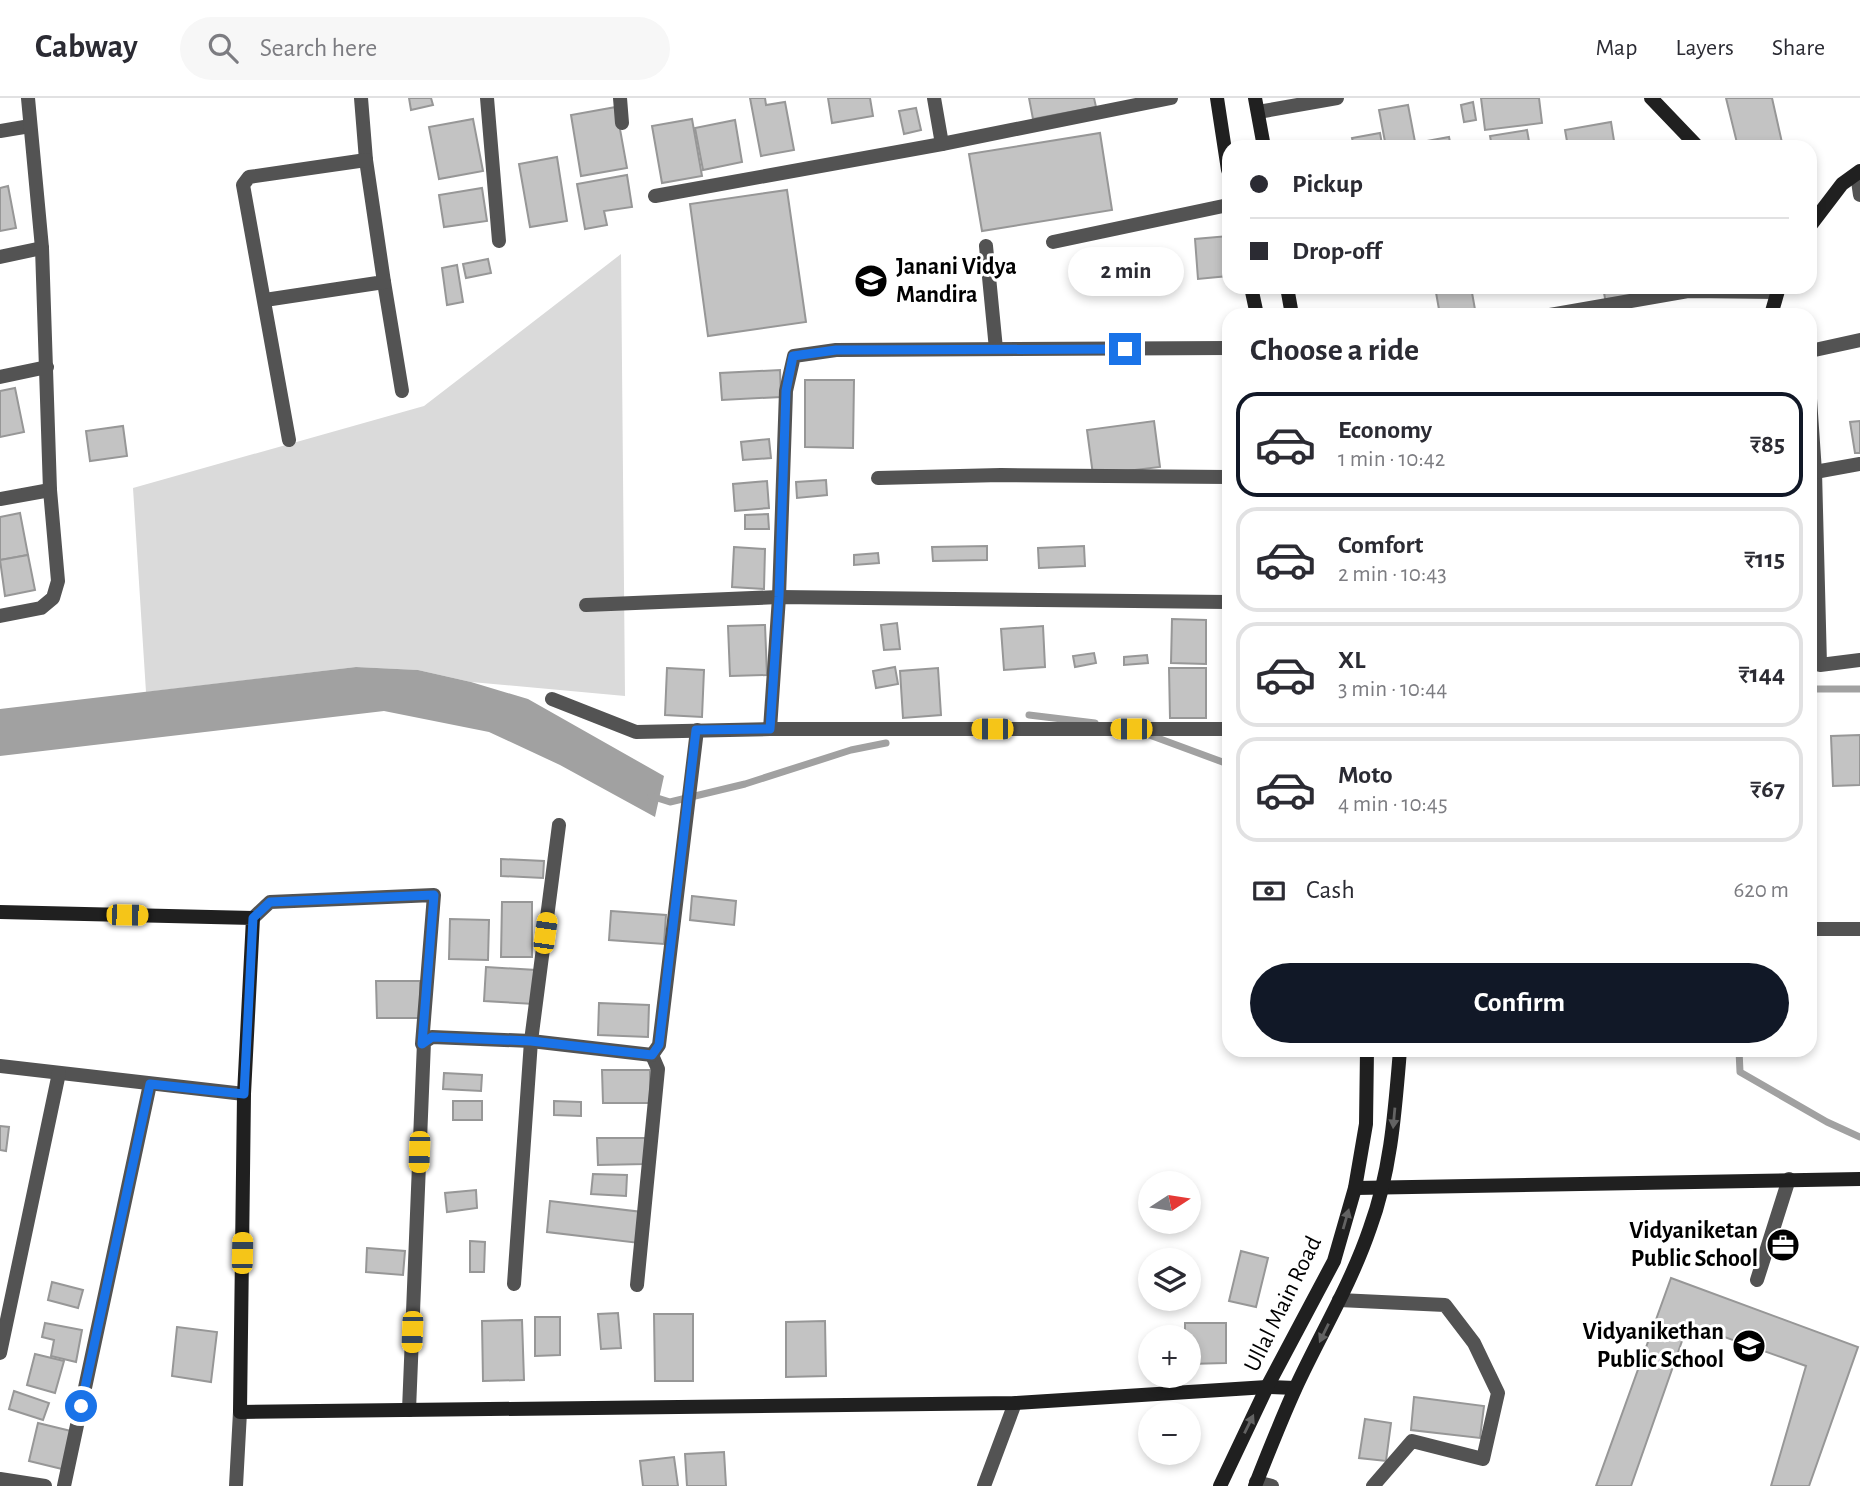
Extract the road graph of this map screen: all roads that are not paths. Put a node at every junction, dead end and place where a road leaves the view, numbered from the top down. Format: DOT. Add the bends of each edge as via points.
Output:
graph roads {
  1 [pos="28,98"];
  2 [pos="361,98"];
  3 [pos="487,98"];
  4 [pos="620,98"];
  5 [pos="934,98"];
  6 [pos="1171,98"];
  7 [pos="1217,98"];
  8 [pos="1337,98"];
  9 [pos="1651,98"];
  10 [pos="1257,105"];
  11 [pos="622,123"];
  12 [pos="30,126"];
  13 [pos="0,131"];
  14 [pos="1223,140"];
  15 [pos="1263,140"];
  16 [pos="1691,140"];
  17 [pos="942,144"];
  18 [pos="366,160"];
  19 [pos="1858,172"];
  20 [pos="1860,195"];
  21 [pos="656,196"];
  22 [pos="1222,206"];
  23 [pos="1817,217"];
  24 [pos="499,241"];
  25 [pos="1053,243"];
  26 [pos="986,246"];
  27 [pos="42,248"];
  28 [pos="0,257"];
  29 [pos="384,282"];
  30 [pos="1671,294"];
  31 [pos="265,300"];
  32 [pos="1590,308"];
  33 [pos="1860,340"];
  34 [pos="1222,348"];
  35 [pos="996,349"];
  36 [pos="1817,349"];
  37 [pos="47,367"];
  38 [pos="0,377"];
  39 [pos="402,391"];
  40 [pos="289,440"];
  41 [pos="1860,464"];
  42 [pos="1817,472"];
  43 [pos="1222,477"];
  44 [pos="878,478"];
  45 [pos="50,490"];
  46 [pos="0,499"];
  47 [pos="1817,549"];
  48 [pos="779,597"];
  49 [pos="1222,602"];
  50 [pos="586,605"];
  51 [pos="0,616"];
  52 [pos="1860,660"];
  53 [pos="552,699"];
  54 [pos="770,729"];
  55 [pos="1222,729"];
  56 [pos="696,730"];
  57 [pos="559,825"];
  58 [pos="0,912"];
  59 [pos="253,918"];
  60 [pos="1817,929"];
  61 [pos="1860,929"];
  62 [pos="531,1041"];
  63 [pos="422,1044"];
  64 [pos="652,1055"];
  65 [pos="1367,1057"];
  66 [pos="1399,1057"];
  67 [pos="0,1066"];
  68 [pos="59,1073"];
  69 [pos="150,1084"];
  70 [pos="244,1094"];
  71 [pos="1860,1178"];
  72 [pos="1789,1179"];
  73 [pos="1382,1187"];
  74 [pos="1355,1188"];
  75 [pos="1757,1280"];
  76 [pos="514,1284"];
  77 [pos="637,1285"];
  78 [pos="1339,1300"];
  79 [pos="0,1353"];
  80 [pos="1268,1387"];
  81 [pos="1295,1388"];
  82 [pos="1015,1403"];
  83 [pos="410,1410"];
  84 [pos="240,1412"];
  85 [pos="0,1479"];
  86 [pos="1256,1484"];
  87 [pos="45,1486"];
  88 [pos="64,1486"];
  89 [pos="236,1486"];
  90 [pos="984,1486"];
  91 [pos="1220,1486"];
  92 [pos="1272,1486"];
  93 [pos="1373,1486"];
  1 -- 12 [label="street"];
  2 -- 18 [label="street"];
  3 -- 24 [label="street"];
  4 -- 11 [label="street"];
  5 -- 17 [label="street"];
  6 -- 17 [label="street"];
  7 -- 14 [label="street"];
  8 -- 10 [label="street"];
  9 -- 16 [label="street"];
  10 -- 15 [label="street"];
  12 -- 13 [label="street"];
  12 -- 27 [label="street"];
  17 -- 21 [label="street"];
  18 -- 29 [label="street"];
  18 -- 31 [label="street" via="249,177 243,186"];
  19 -- 20 [label="street"];
  19 -- 23 [label="street" via="1842,184"];
  22 -- 25 [label="street"];
  26 -- 35 [label="street"];
  27 -- 28 [label="street"];
  27 -- 37 [label="street"];
  29 -- 31 [label="street"];
  29 -- 39 [label="street"];
  30 -- 32 [label="street"];
  31 -- 40 [label="street"];
  33 -- 36 [label="street"];
  34 -- 35 [label="street"];
  35 -- 48 [label="street" via="836,350 793,356 786,391"];
  37 -- 38 [label="street"];
  37 -- 45 [label="street"];
  41 -- 42 [label="street"];
  43 -- 44 [label="street"];
  45 -- 46 [label="street"];
  45 -- 51 [label="street" via="56,593 41,608"];
  47 -- 52 [label="street" via="1820,665"];
  48 -- 49 [label="street"];
  48 -- 50 [label="street"];
  48 -- 54 [label="street"];
  53 -- 56 [label="street" via="636,732"];
  54 -- 55 [label="street"];
  54 -- 56 [label="street"];
  56 -- 64 [label="street" via="659,1045"];
  57 -- 62 [label="street"];
  58 -- 59 [label="street"];
  59 -- 63 [label="street" via="270,902 434,895"];
  59 -- 70 [label="street"];
  60 -- 61 [label="street"];
  62 -- 63 [label="street" via="432,1037"];
  62 -- 64 [label="street"];
  62 -- 76 [label="street"];
  63 -- 83 [label="street"];
  64 -- 77 [label="street" via="658,1069"];
  65 -- 74 [label="street, Ullal Main Road" via="1366,1124"];
  66 -- 73 [label="street, Ullal Main Road, one-way" via="1393,1133"];
  67 -- 68 [label="street"];
  68 -- 69 [label="street"];
  68 -- 79 [label="street"];
  69 -- 70 [label="street"];
  69 -- 88 [label="street"];
  70 -- 84 [label="street"];
  71 -- 72 [label="street"];
  72 -- 73 [label="street"];
  72 -- 75 [label="street"];
  73 -- 74 [label="street"];
  73 -- 78 [label="street, Ullal Main Road" via="1370,1229"];
  80 -- 74 [label="street, Ullal Main Road, one-way" via="1334,1261"];
  78 -- 81 [label="street, Ullal Main Road, one-way"];
  78 -- 93 [label="street" via="1445,1305 1474,1343 1498,1393 1483,1459 1412,1441"];
  80 -- 81 [label="street"];
  80 -- 82 [label="street"];
  91 -- 80 [label="street, Ullal Main Road, one-way"];
  81 -- 86 [label="street, Ullal Main Road"];
  82 -- 83 [label="street"];
  82 -- 90 [label="street"];
  83 -- 84 [label="street"];
  84 -- 89 [label="street"];
  85 -- 87 [label="street"];
  86 -- 92 [label="street"];
}
